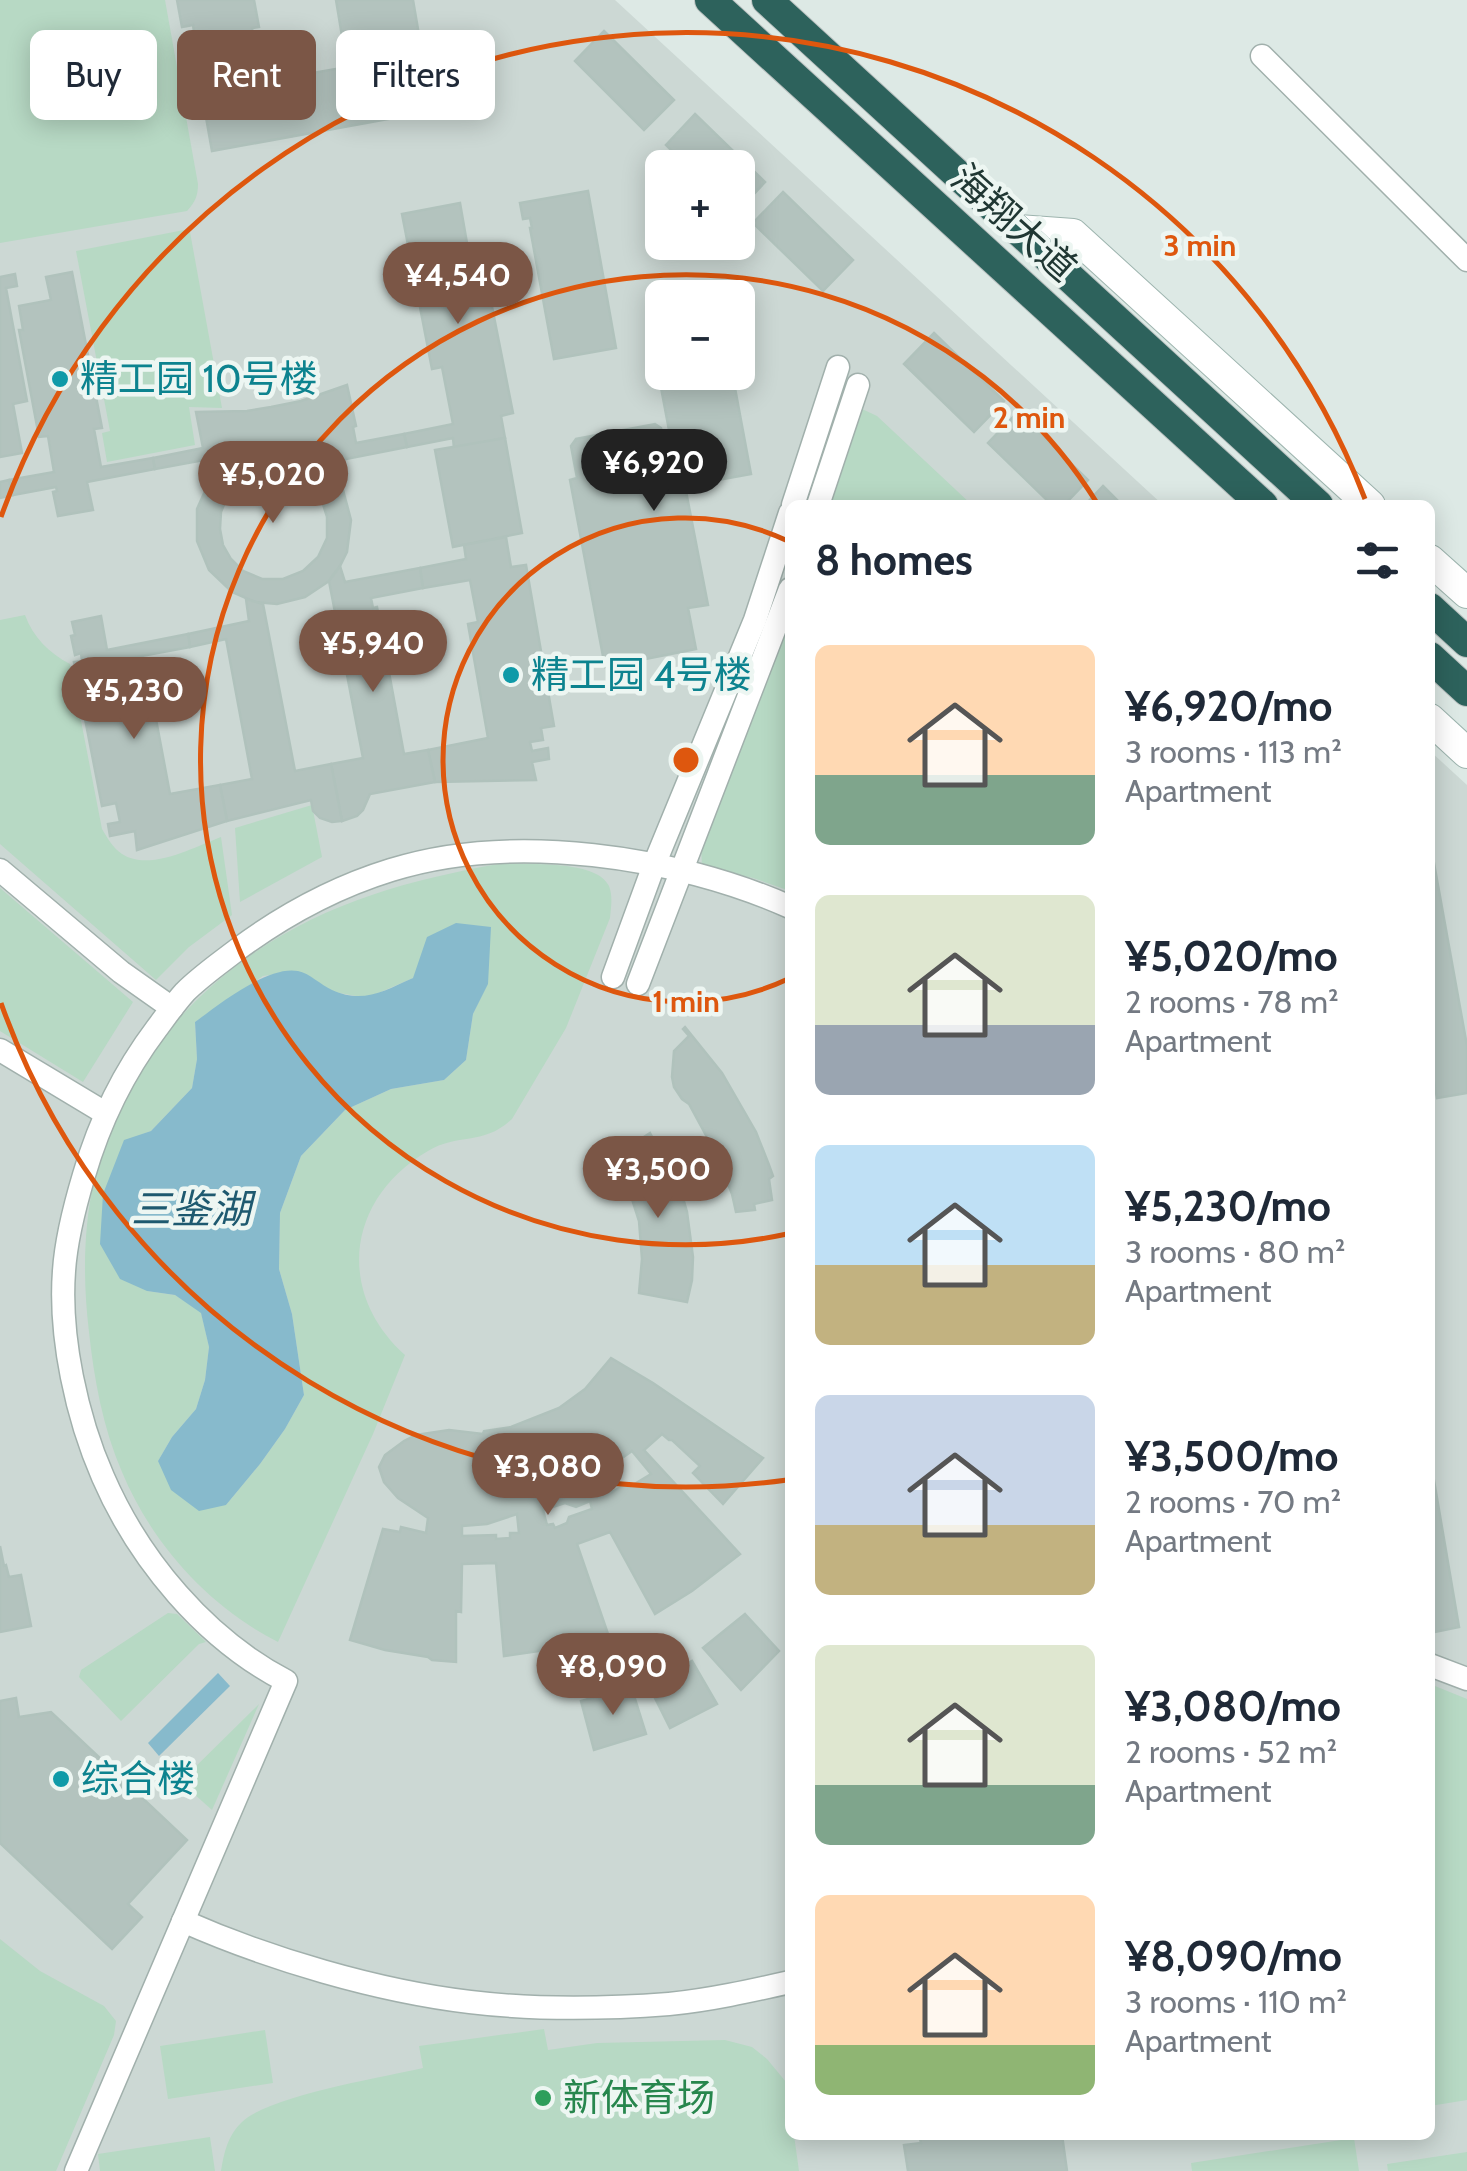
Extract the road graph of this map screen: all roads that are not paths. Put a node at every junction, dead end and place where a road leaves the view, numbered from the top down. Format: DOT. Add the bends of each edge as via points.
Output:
graph roads {
  1 [pos="710,0"];
  2 [pos="767,0"];
  3 [pos="788,0"];
  4 [pos="1262,56"];
  5 [pos="845,71"];
  6 [pos="1018,230"];
  7 [pos="1467,260"];
  8 [pos="838,367"];
  9 [pos="858,385"];
  10 [pos="1254,499"];
  11 [pos="795,500"];
  12 [pos="820,500"];
  13 [pos="1313,500"];
  14 [pos="1365,500"];
  15 [pos="785,528"];
  16 [pos="1435,564"];
  17 [pos="1467,593"];
  18 [pos="785,604"];
  19 [pos="1435,613"];
  20 [pos="1467,642"];
  21 [pos="1435,662"];
  22 [pos="1467,691"];
  23 [pos="1435,724"];
  24 [pos="1467,754"];
  25 [pos="654,865"];
  26 [pos="0,870"];
  27 [pos="680,870"];
  28 [pos="785,905"];
  29 [pos="613,977"];
  30 [pos="638,984"];
  31 [pos="172,1008"];
  32 [pos="0,1050"];
  33 [pos="105,1114"];
  34 [pos="1435,1667"];
  35 [pos="1467,1679"];
  36 [pos="183,1922"];
  37 [pos="785,1983"];
  38 [pos="76,2171"];
  1 -- 10 [label="highway, 海翔大道"];
  2 -- 5 [label="highway, 海翔大道"];
  3 -- 5 [label="highway"];
  4 -- 7 [label="street"];
  5 -- 6 [label="highway, 海翔大道"];
  6 -- 13 [label="highway, 海翔大道"];
  6 -- 14 [label="street" via="1074,234"];
  8 -- 11 [label="street"];
  9 -- 12 [label="street"];
  15 -- 25 [label="street" via="755,620"];
  16 -- 17 [label="street"];
  18 -- 27 [label="street"];
  19 -- 20 [label="highway"];
  21 -- 22 [label="highway"];
  23 -- 24 [label="street"];
  25 -- 27 [label="street"];
  25 -- 29 [label="street"];
  25 -- 31 [label="street" via="517,852 394,869 271,925"];
  26 -- 31 [label="street"];
  27 -- 28 [label="street"];
  27 -- 30 [label="street"];
  31 -- 33 [label="street"];
  32 -- 33 [label="street"];
  33 -- 36 [label="street" via="79,1192 64,1271 70,1370 81,1418 117,1510 164,1578 221,1636 286,1682"];
  34 -- 35 [label="street"];
  36 -- 37 [label="street" via="283,1959 468,2002 673,2003"];
  36 -- 38 [label="street"];
}
